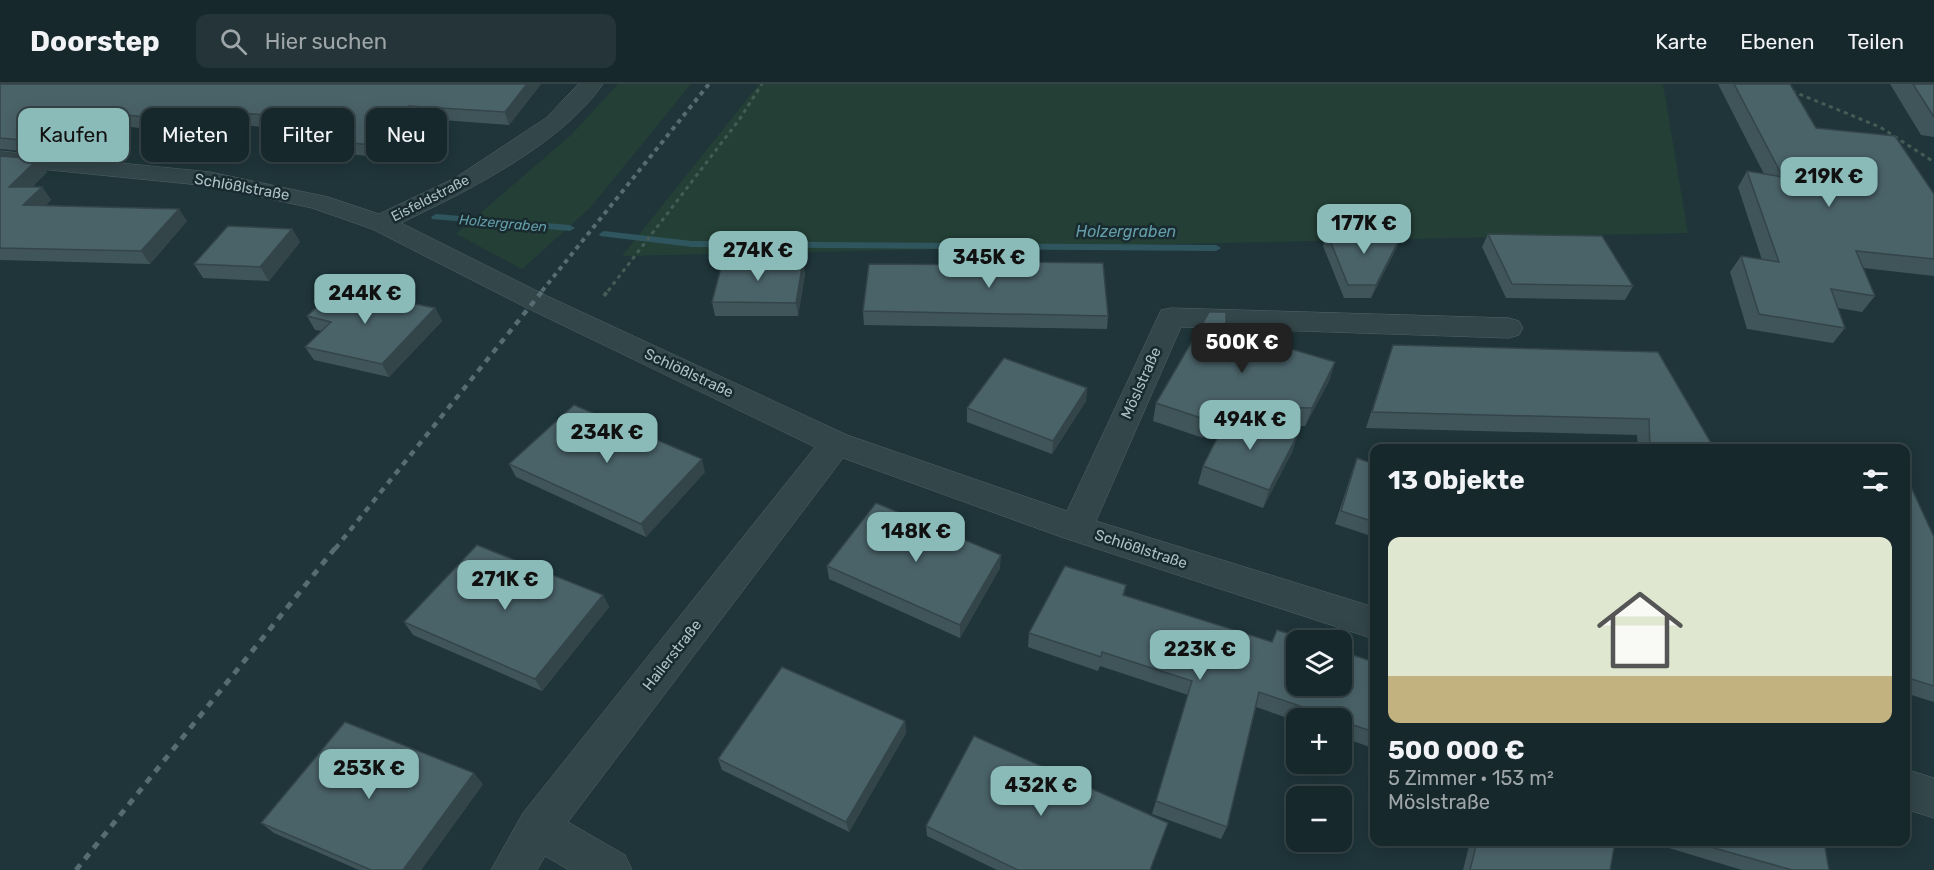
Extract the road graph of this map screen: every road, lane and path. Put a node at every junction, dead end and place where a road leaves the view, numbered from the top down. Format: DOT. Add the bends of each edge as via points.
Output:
graph roads {
  1 [pos="592,84"];
  2 [pos="762,84"];
  3 [pos="1786,89"];
  4 [pos="0,158"];
  5 [pos="1934,162"];
  6 [pos="381,223"];
  7 [pos="584,323"];
  8 [pos="1509,328"];
  9 [pos="836,443"];
  10 [pos="1076,528"];
  11 [pos="1370,622"];
  12 [pos="1910,791"];
  13 [pos="1934,798"];
  14 [pos="538,828"];
  15 [pos="513,870"];
  16 [pos="610,870"];
  1 -- 6 [label="street, Eisfeldstraße" via="554,123 464,183"];
  2 -- 7 [label="path" via="739,120"];
  3 -- 5 [label="path" via="1880,127"];
  4 -- 6 [label="street, Schlößlstraße" via="210,179 319,202"];
  6 -- 7 [label="street, Schlößlstraße"];
  7 -- 9 [label="street, Schlößlstraße"];
  8 -- 10 [label="street, Möslstraße" via="1171,317"];
  9 -- 10 [label="street, Schlößlstraße"];
  9 -- 14 [label="street, Hailerstraße"];
  10 -- 11 [label="street, Schlößlstraße"];
  12 -- 13 [label="street"];
  14 -- 15 [label="street, Hailerstraße"];
  14 -- 16 [label="street"];
}
